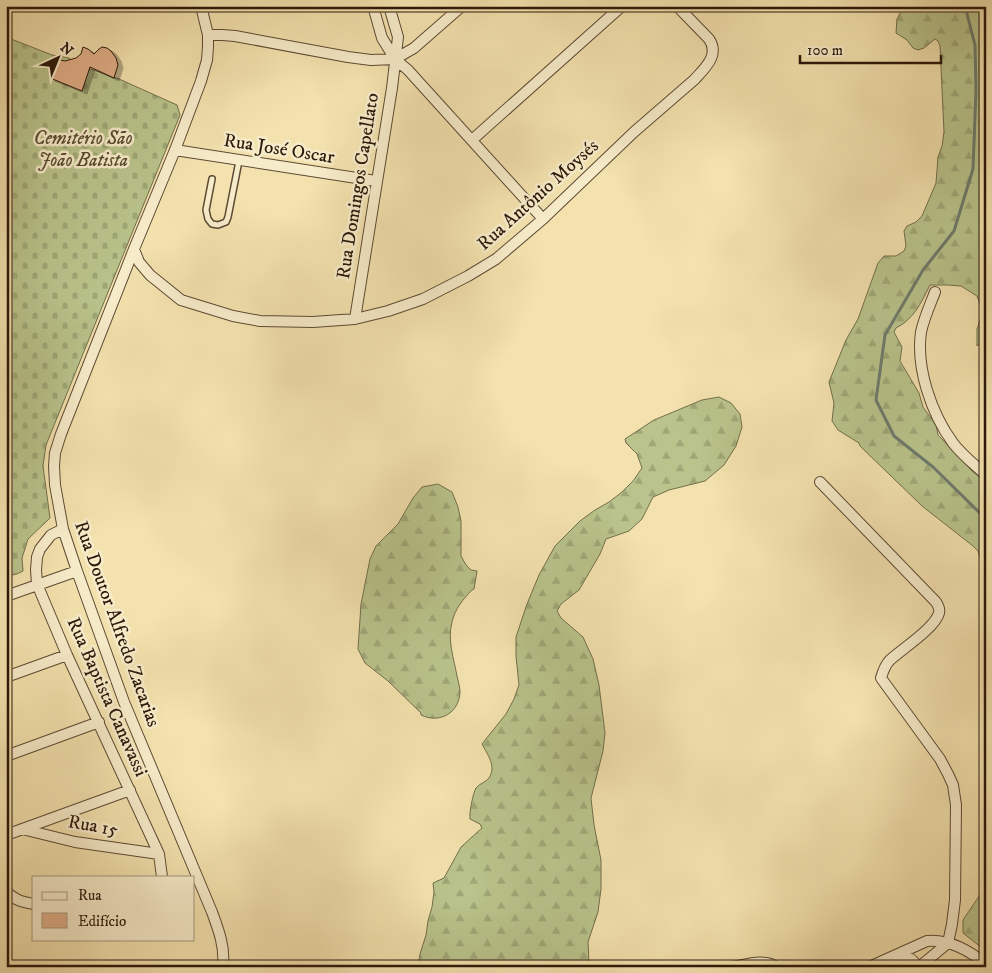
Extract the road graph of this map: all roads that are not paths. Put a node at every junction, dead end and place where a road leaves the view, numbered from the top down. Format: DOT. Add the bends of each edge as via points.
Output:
graph roads {
  1 [pos="201,6"];
  2 [pos="373,6"];
  3 [pos="389,6"];
  4 [pos="462,6"];
  5 [pos="622,6"];
  6 [pos="677,6"];
  7 [pos="208,36"];
  8 [pos="395,59"];
  9 [pos="472,140"];
  10 [pos="176,150"];
  11 [pos="240,160"];
  12 [pos="212,179"];
  13 [pos="376,182"];
  14 [pos="543,219"];
  15 [pos="134,249"];
  16 [pos="934,292"];
  17 [pos="355,319"];
  18 [pos="986,475"];
  19 [pos="820,482"];
  20 [pos="63,529"];
  21 [pos="77,571"];
  22 [pos="37,584"];
  23 [pos="6,596"];
  24 [pos="67,655"];
  25 [pos="6,677"];
  26 [pos="98,722"];
  27 [pos="6,756"];
  28 [pos="130,790"];
  29 [pos="22,829"];
  30 [pos="6,835"];
  31 [pos="159,854"];
  32 [pos="162,876"];
  33 [pos="6,891"];
  34 [pos="32,904"];
  35 [pos="948,943"];
  36 [pos="890,957"];
  37 [pos="760,965"];
  38 [pos="986,965"];
  39 [pos="223,967"];
  40 [pos="732,967"];
  41 [pos="776,967"];
  42 [pos="869,967"];
  43 [pos="918,967"];
  1 -- 7 [label="street, Rua Doutor Alfredo Zacarias"];
  2 -- 8 [label="street" via="382,38"];
  3 -- 8 [label="street, Rua Domingos Capellato" via="398,37"];
  4 -- 8 [label="street" via="414,48"];
  5 -- 9 [label="street"];
  6 -- 14 [label="street, Rua Antônio Moysés" via="712,44 712,57 694,80"];
  7 -- 8 [label="street" via="236,36 371,60"];
  7 -- 10 [label="street, Rua Doutor Alfredo Zacarias" via="207,60"];
  8 -- 9 [label="street"];
  8 -- 13 [label="street, Rua Domingos Capellato"];
  9 -- 14 [label="street"];
  10 -- 11 [label="street, Rua José Oscar"];
  10 -- 15 [label="street, Rua Doutor Alfredo Zacarias"];
  11 -- 12 [label="lane" via="228,218 218,225 212,224 206,215"];
  11 -- 13 [label="street, Rua José Oscar"];
  13 -- 17 [label="street, Rua Domingos Capellato"];
  14 -- 17 [label="street, Rua Antônio Moysés" via="496,259 445,289 388,311"];
  15 -- 17 [label="street, Rua Antônio Moysés" via="138,262 150,276 181,300 207,309 260,321"];
  15 -- 20 [label="street, Rua Doutor Alfredo Zacarias" via="55,453 55,485"];
  16 -- 18 [label="street" via="921,331 923,376 938,419 954,444"];
  19 -- 35 [label="street" via="939,606 939,613 932,623 889,661 881,678 940,759 953,785 956,805 955,900"];
  20 -- 21 [label="street, Rua Doutor Alfredo Zacarias"];
  20 -- 22 [label="street" via="51,535 40,549 36,564"];
  21 -- 22 [label="street"];
  21 -- 39 [label="street, Rua Doutor Alfredo Zacarias" via="124,702 222,939"];
  22 -- 23 [label="street"];
  22 -- 24 [label="street, Rua Baptista Canavassi"];
  24 -- 25 [label="street"];
  24 -- 26 [label="street, Rua Baptista Canavassi"];
  26 -- 27 [label="street"];
  26 -- 28 [label="street, Rua Baptista Canavassi"];
  28 -- 29 [label="street"];
  28 -- 31 [label="street, Rua Baptista Canavassi"];
  29 -- 30 [label="street"];
  29 -- 31 [label="street, Rua 15" via="75,842"];
  31 -- 32 [label="street, Rua Baptista Canavassi"];
  33 -- 34 [label="street" via="20,901"];
  35 -- 36 [label="street" via="928,941"];
  35 -- 38 [label="street" via="972,953"];
  35 -- 43 [label="street"];
  36 -- 42 [label="street"];
  36 -- 43 [label="street" via="908,957"];
  37 -- 40 [label="street"];
  37 -- 41 [label="street" via="769,963"];
}
